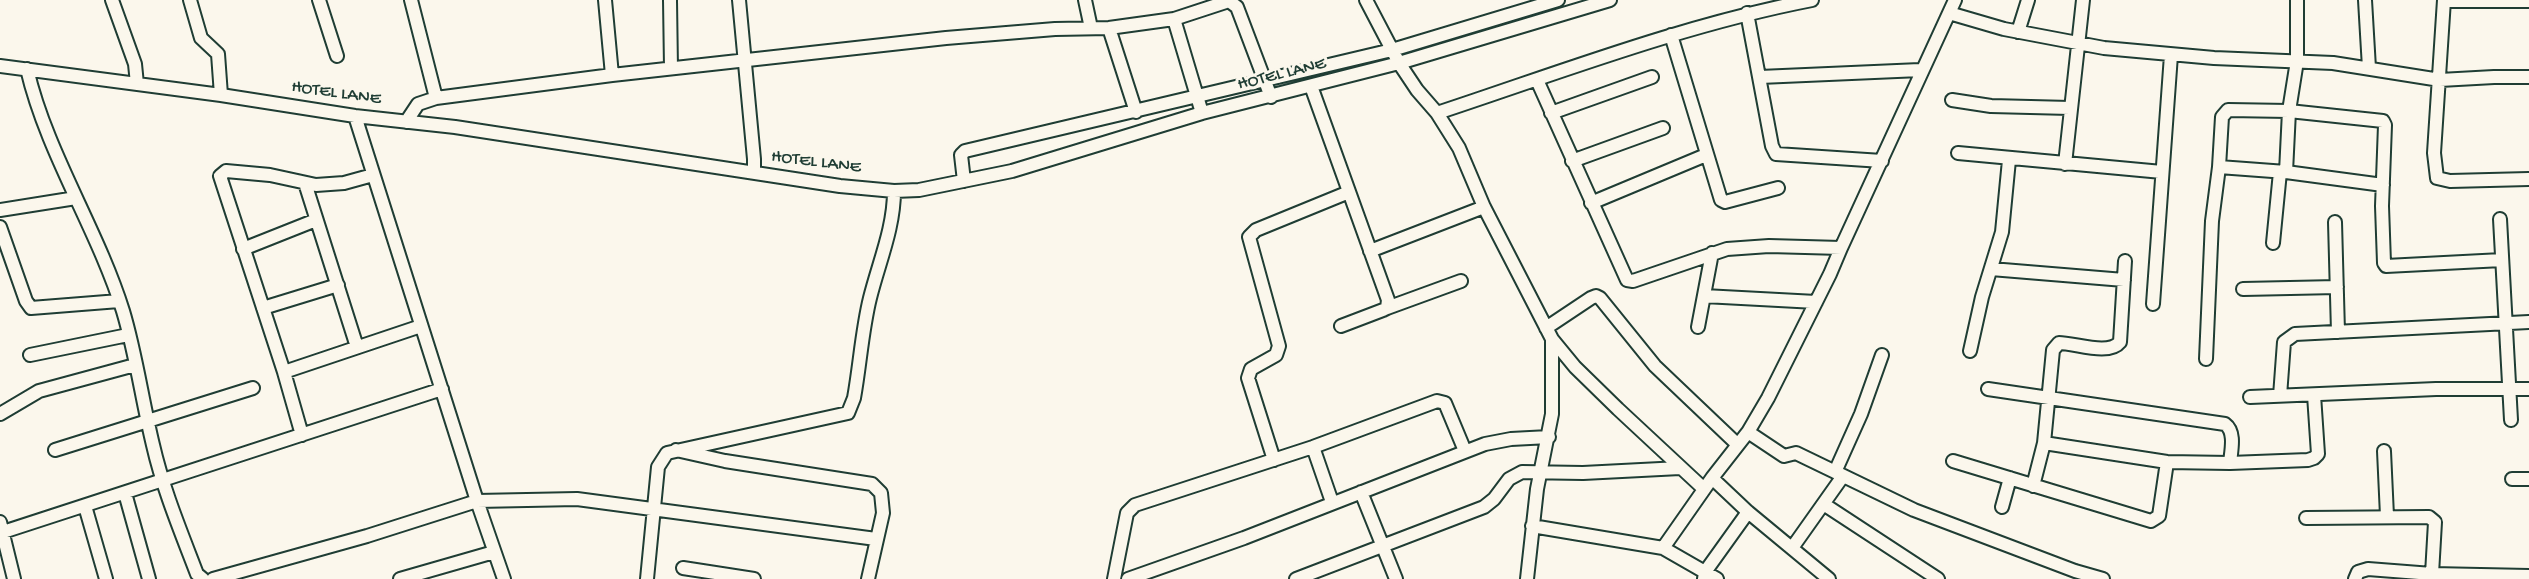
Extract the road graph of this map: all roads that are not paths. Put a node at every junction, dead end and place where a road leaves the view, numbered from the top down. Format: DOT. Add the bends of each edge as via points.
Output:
graph roads {
  1 [pos="112,0"];
  2 [pos="190,0"];
  3 [pos="319,0"];
  4 [pos="411,0"];
  5 [pos="605,0"];
  6 [pos="670,0"];
  7 [pos="739,0"];
  8 [pos="1085,0"];
  9 [pos="1366,0"];
  10 [pos="1610,0"];
  11 [pos="1812,0"];
  12 [pos="1955,0"];
  13 [pos="2028,0"];
  14 [pos="2083,0"];
  15 [pos="2297,0"];
  16 [pos="2365,0"];
  17 [pos="2444,1"];
  18 [pos="2529,1"];
  19 [pos="1565,4"];
  20 [pos="1747,13"];
  21 [pos="1949,13"];
  22 [pos="1174,19"];
  23 [pos="1091,28"];
  24 [pos="1109,28"];
  25 [pos="2018,32"];
  26 [pos="1671,35"];
  27 [pos="2078,45"];
  28 [pos="337,56"];
  29 [pos="2171,56"];
  30 [pos="1395,57"];
  31 [pos="746,59"];
  32 [pos="2297,61"];
  33 [pos="0,66"];
  34 [pos="671,68"];
  35 [pos="2369,68"];
  36 [pos="27,69"];
  37 [pos="1920,70"];
  38 [pos="612,75"];
  39 [pos="137,76"];
  40 [pos="1652,77"];
  41 [pos="1760,77"];
  42 [pos="2529,77"];
  43 [pos="1537,80"];
  44 [pos="2440,80"];
  45 [pos="1311,86"];
  46 [pos="1268,88"];
  47 [pos="220,95"];
  48 [pos="436,98"];
  49 [pos="1952,100"];
  50 [pos="1199,105"];
  51 [pos="2070,108"];
  52 [pos="2289,111"];
  53 [pos="1136,112"];
  54 [pos="1437,113"];
  55 [pos="1551,113"];
  56 [pos="355,116"];
  57 [pos="410,116"];
  58 [pos="1663,128"];
  59 [pos="1958,153"];
  60 [pos="1706,155"];
  61 [pos="2009,160"];
  62 [pos="1572,161"];
  63 [pos="1882,161"];
  64 [pos="2065,164"];
  65 [pos="754,165"];
  66 [pos="2219,167"];
  67 [pos="962,172"];
  68 [pos="2162,172"];
  69 [pos="2283,172"];
  70 [pos="373,175"];
  71 [pos="2529,179"];
  72 [pos="305,183"];
  73 [pos="2383,185"];
  74 [pos="1778,188"];
  75 [pos="894,191"];
  76 [pos="1349,192"];
  77 [pos="76,198"];
  78 [pos="1591,203"];
  79 [pos="1484,207"];
  80 [pos="0,210"];
  81 [pos="2500,219"];
  82 [pos="316,220"];
  83 [pos="2334,222"];
  84 [pos="0,227"];
  85 [pos="2273,243"];
  86 [pos="1840,248"];
  87 [pos="243,249"];
  88 [pos="1370,250"];
  89 [pos="1712,253"];
  90 [pos="2502,260"];
  91 [pos="2125,261"];
  92 [pos="1991,269"];
  93 [pos="2124,280"];
  94 [pos="1461,281"];
  95 [pos="338,285"];
  96 [pos="2337,287"];
  97 [pos="2243,289"];
  98 [pos="1704,296"];
  99 [pos="119,301"];
  100 [pos="1816,302"];
  101 [pos="2153,304"];
  102 [pos="262,308"];
  103 [pos="1386,308"];
  104 [pos="2529,322"];
  105 [pos="2506,323"];
  106 [pos="421,326"];
  107 [pos="1341,326"];
  108 [pos="1698,327"];
  109 [pos="2338,332"];
  110 [pos="1549,333"];
  111 [pos="129,335"];
  112 [pos="357,347"];
  113 [pos="1971,351"];
  114 [pos="30,355"];
  115 [pos="1882,355"];
  116 [pos="2206,359"];
  117 [pos="135,366"];
  118 [pos="284,372"];
  119 [pos="253,388"];
  120 [pos="442,389"];
  121 [pos="1988,389"];
  122 [pos="2511,389"];
  123 [pos="2529,389"];
  124 [pos="2314,395"];
  125 [pos="2280,396"];
  126 [pos="2250,397"];
  127 [pos="2048,398"];
  128 [pos="0,414"];
  129 [pos="2511,420"];
  130 [pos="147,421"];
  131 [pos="1748,432"];
  132 [pos="302,435"];
  133 [pos="1549,437"];
  134 [pos="2044,443"];
  135 [pos="1737,444"];
  136 [pos="1313,447"];
  137 [pos="55,450"];
  138 [pos="674,450"];
  139 [pos="1465,451"];
  140 [pos="2384,451"];
  141 [pos="1274,460"];
  142 [pos="1953,461"];
  143 [pos="2168,462"];
  144 [pos="2230,463"];
  145 [pos="1680,468"];
  146 [pos="1540,472"];
  147 [pos="1839,474"];
  148 [pos="2010,478"];
  149 [pos="2512,479"];
  150 [pos="2529,479"];
  151 [pos="163,481"];
  152 [pos="1708,484"];
  153 [pos="2033,486"];
  154 [pos="1361,492"];
  155 [pos="125,493"];
  156 [pos="477,501"];
  157 [pos="1332,502"];
  158 [pos="1825,505"];
  159 [pos="85,506"];
  160 [pos="2002,507"];
  161 [pos="653,509"];
  162 [pos="1748,512"];
  163 [pos="2387,516"];
  164 [pos="2306,518"];
  165 [pos="1532,526"];
  166 [pos="1,529"];
  167 [pos="876,539"];
  168 [pos="1382,545"];
  169 [pos="1663,548"];
  170 [pos="1792,548"];
  171 [pos="494,552"];
  172 [pos="683,568"];
  173 [pos="2432,574"];
  174 [pos="1704,575"];
  175 [pos="2529,576"];
  176 [pos="14,579"];
  177 [pos="106,579"];
  178 [pos="149,579"];
  179 [pos="202,579"];
  180 [pos="213,579"];
  181 [pos="400,579"];
  182 [pos="504,579"];
  183 [pos="647,579"];
  184 [pos="754,579"];
  185 [pos="868,579"];
  186 [pos="1114,579"];
  187 [pos="1128,579"];
  188 [pos="1296,579"];
  189 [pos="1396,579"];
  190 [pos="1527,579"];
  191 [pos="1717,579"];
  192 [pos="1829,579"];
  193 [pos="1938,579"];
  194 [pos="2103,579"];
  195 [pos="2355,579"];
  1 -- 39 [label="street"];
  2 -- 47 [label="street" via="201,38 218,54"];
  3 -- 28 [label="street"];
  4 -- 48 [label="street"];
  5 -- 38 [label="street"];
  6 -- 34 [label="street"];
  7 -- 31 [label="street"];
  8 -- 23 [label="street"];
  9 -- 30 [label="street"];
  10 -- 19 [label="street, HOTEL LANE"];
  11 -- 20 [label="street"];
  12 -- 21 [label="street"];
  13 -- 25 [label="street"];
  14 -- 27 [label="street"];
  15 -- 32 [label="street"];
  16 -- 35 [label="street"];
  17 -- 18 [label="street"];
  17 -- 44 [label="street"];
  19 -- 30 [label="street, HOTEL LANE"];
  20 -- 26 [label="street"];
  20 -- 41 [label="street"];
  21 -- 25 [label="street"];
  21 -- 37 [label="street"];
  22 -- 24 [label="street"];
  22 -- 46 [label="street" via="1232,1"];
  22 -- 50 [label="street"];
  23 -- 24 [label="street"];
  23 -- 31 [label="street" via="946,38"];
  24 -- 53 [label="street"];
  25 -- 27 [label="street"];
  26 -- 43 [label="street"];
  26 -- 60 [label="street"];
  27 -- 29 [label="street"];
  27 -- 51 [label="street"];
  29 -- 32 [label="street"];
  29 -- 68 [label="street"];
  30 -- 45 [label="street, HOTEL LANE"];
  30 -- 46 [label="street"];
  30 -- 54 [label="street"];
  31 -- 34 [label="street"];
  31 -- 65 [label="street"];
  32 -- 35 [label="street"];
  32 -- 52 [label="street"];
  33 -- 36 [label="street, HOTEL LANE"];
  34 -- 38 [label="street"];
  35 -- 44 [label="street"];
  36 -- 39 [label="street, HOTEL LANE"];
  36 -- 77 [label="street" via="33,97"];
  37 -- 41 [label="street"];
  37 -- 63 [label="street"];
  38 -- 48 [label="street"];
  39 -- 47 [label="street, HOTEL LANE"];
  40 -- 55 [label="street"];
  41 -- 63 [label="street" via="1776,154"];
  42 -- 44 [label="street"];
  43 -- 54 [label="street"];
  43 -- 55 [label="street"];
  44 -- 71 [label="street" via="2434,153 2437,178"];
  45 -- 46 [label="street, HOTEL LANE"];
  45 -- 76 [label="street"];
  46 -- 50 [label="street, HOTEL LANE"];
  46 -- 50 [label="street"];
  47 -- 56 [label="street, HOTEL LANE"];
  48 -- 57 [label="street" via="423,101"];
  49 -- 51 [label="street" via="1991,106"];
  50 -- 53 [label="street"];
  50 -- 67 [label="street, HOTEL LANE" via="1074,154 1012,171"];
  51 -- 64 [label="street"];
  52 -- 66 [label="street" via="2224,113"];
  52 -- 69 [label="street"];
  52 -- 73 [label="street" via="2383,121"];
  53 -- 67 [label="street" via="965,151 961,155"];
  54 -- 79 [label="street" via="1459,148"];
  55 -- 62 [label="street"];
  56 -- 57 [label="street, HOTEL LANE"];
  56 -- 70 [label="street"];
  57 -- 65 [label="street, HOTEL LANE" via="455,127"];
  58 -- 62 [label="street"];
  59 -- 61 [label="street"];
  60 -- 74 [label="street" via="1721,200"];
  60 -- 78 [label="street"];
  61 -- 64 [label="street"];
  61 -- 92 [label="street" via="2002,232"];
  62 -- 78 [label="street"];
  63 -- 86 [label="street"];
  64 -- 68 [label="street"];
  65 -- 75 [label="street, HOTEL LANE" via="840,186"];
  66 -- 69 [label="street"];
  66 -- 116 [label="street" via="2212,221"];
  67 -- 75 [label="street, HOTEL LANE" via="919,190"];
  68 -- 101 [label="street"];
  69 -- 73 [label="street"];
  69 -- 85 [label="street"];
  70 -- 72 [label="street" via="333,185"];
  70 -- 106 [label="street"];
  72 -- 82 [label="street"];
  72 -- 87 [label="street" via="270,175 222,173 221,181"];
  73 -- 90 [label="street" via="2386,266"];
  75 -- 138 [label="street" via="890,232 869,302 854,398 848,413"];
  76 -- 88 [label="street"];
  76 -- 141 [label="street" via="1256,230 1249,237 1279,346 1276,355 1251,369 1248,378"];
  77 -- 80 [label="street"];
  77 -- 99 [label="street"];
  78 -- 89 [label="street" via="1629,281"];
  79 -- 88 [label="street"];
  79 -- 110 [label="street"];
  81 -- 90 [label="street"];
  82 -- 87 [label="street"];
  82 -- 95 [label="street"];
  83 -- 96 [label="street"];
  84 -- 99 [label="street" via="31,308"];
  86 -- 89 [label="street" via="1741,247"];
  86 -- 100 [label="street"];
  87 -- 102 [label="street"];
  88 -- 103 [label="street" via="1388,300"];
  89 -- 98 [label="street"];
  90 -- 105 [label="street"];
  91 -- 93 [label="street"];
  92 -- 93 [label="street"];
  92 -- 113 [label="street"];
  93 -- 127 [label="street" via="2120,342 2108,349 2065,343 2055,346"];
  94 -- 103 [label="street"];
  95 -- 102 [label="street"];
  95 -- 112 [label="street"];
  96 -- 97 [label="street"];
  96 -- 109 [label="street"];
  98 -- 100 [label="street"];
  98 -- 108 [label="street"];
  99 -- 111 [label="street"];
  100 -- 131 [label="street"];
  102 -- 118 [label="street"];
  103 -- 107 [label="street"];
  104 -- 105 [label="street"];
  105 -- 109 [label="street"];
  105 -- 122 [label="street"];
  106 -- 112 [label="street"];
  106 -- 120 [label="street"];
  109 -- 125 [label="street" via="2295,334 2284,342"];
  110 -- 133 [label="street"];
  110 -- 135 [label="street" via="1591,298 1600,298 1655,366"];
  110 -- 145 [label="street" via="1575,367"];
  111 -- 114 [label="street"];
  111 -- 117 [label="street"];
  112 -- 118 [label="street"];
  115 -- 147 [label="street"];
  117 -- 128 [label="street" via="39,391"];
  117 -- 130 [label="street"];
  118 -- 132 [label="street"];
  119 -- 130 [label="street"];
  120 -- 132 [label="street"];
  120 -- 156 [label="street"];
  121 -- 127 [label="street"];
  122 -- 123 [label="street"];
  122 -- 124 [label="street"];
  122 -- 129 [label="street"];
  124 -- 125 [label="street"];
  124 -- 144 [label="street" via="2318,454 2314,458"];
  125 -- 126 [label="street"];
  127 -- 134 [label="street"];
  127 -- 144 [label="street" via="2225,424 2232,434"];
  130 -- 137 [label="street"];
  130 -- 151 [label="street"];
  131 -- 135 [label="street"];
  131 -- 147 [label="street" via="1784,456 1796,453"];
  132 -- 151 [label="street"];
  133 -- 139 [label="street" via="1511,439"];
  133 -- 146 [label="street"];
  134 -- 143 [label="street"];
  134 -- 153 [label="street"];
  135 -- 152 [label="street"];
  136 -- 139 [label="street" via="1442,401"];
  136 -- 141 [label="street"];
  136 -- 157 [label="street"];
  138 -- 161 [label="street" via="666,453 657,467"];
  138 -- 167 [label="street" via="725,462 872,484 883,501"];
  139 -- 154 [label="street"];
  140 -- 163 [label="street"];
  141 -- 186 [label="street" via="1130,508"];
  142 -- 148 [label="street"];
  143 -- 144 [label="street"];
  143 -- 153 [label="street" via="2158,516 2151,521"];
  145 -- 146 [label="street"];
  145 -- 152 [label="street"];
  146 -- 165 [label="street"];
  146 -- 168 [label="street" via="1515,475 1484,507"];
  147 -- 158 [label="street"];
  147 -- 194 [label="street" via="1914,510"];
  148 -- 153 [label="street"];
  148 -- 160 [label="street"];
  149 -- 150 [label="street"];
  151 -- 155 [label="street"];
  151 -- 179 [label="street"];
  152 -- 162 [label="street"];
  152 -- 169 [label="street"];
  154 -- 157 [label="street"];
  154 -- 168 [label="street"];
  155 -- 159 [label="street"];
  155 -- 178 [label="street"];
  156 -- 161 [label="street" via="577,499"];
  156 -- 171 [label="street"];
  156 -- 180 [label="street"];
  157 -- 187 [label="street"];
  158 -- 170 [label="street"];
  158 -- 193 [label="street"];
  159 -- 166 [label="street"];
  159 -- 177 [label="street"];
  161 -- 167 [label="street"];
  161 -- 183 [label="street"];
  162 -- 170 [label="street"];
  162 -- 174 [label="street"];
  163 -- 164 [label="street"];
  163 -- 173 [label="street" via="2434,519"];
  165 -- 169 [label="street"];
  165 -- 190 [label="street"];
  166 -- 176 [label="street"];
  167 -- 185 [label="street"];
  168 -- 188 [label="street"];
  168 -- 189 [label="street"];
  169 -- 174 [label="street"];
  170 -- 192 [label="street"];
  171 -- 181 [label="street"];
  171 -- 182 [label="street"];
  172 -- 184 [label="street"];
  173 -- 175 [label="street"];
  173 -- 195 [label="street" via="2362,569"];
  174 -- 191 [label="street"];
}
